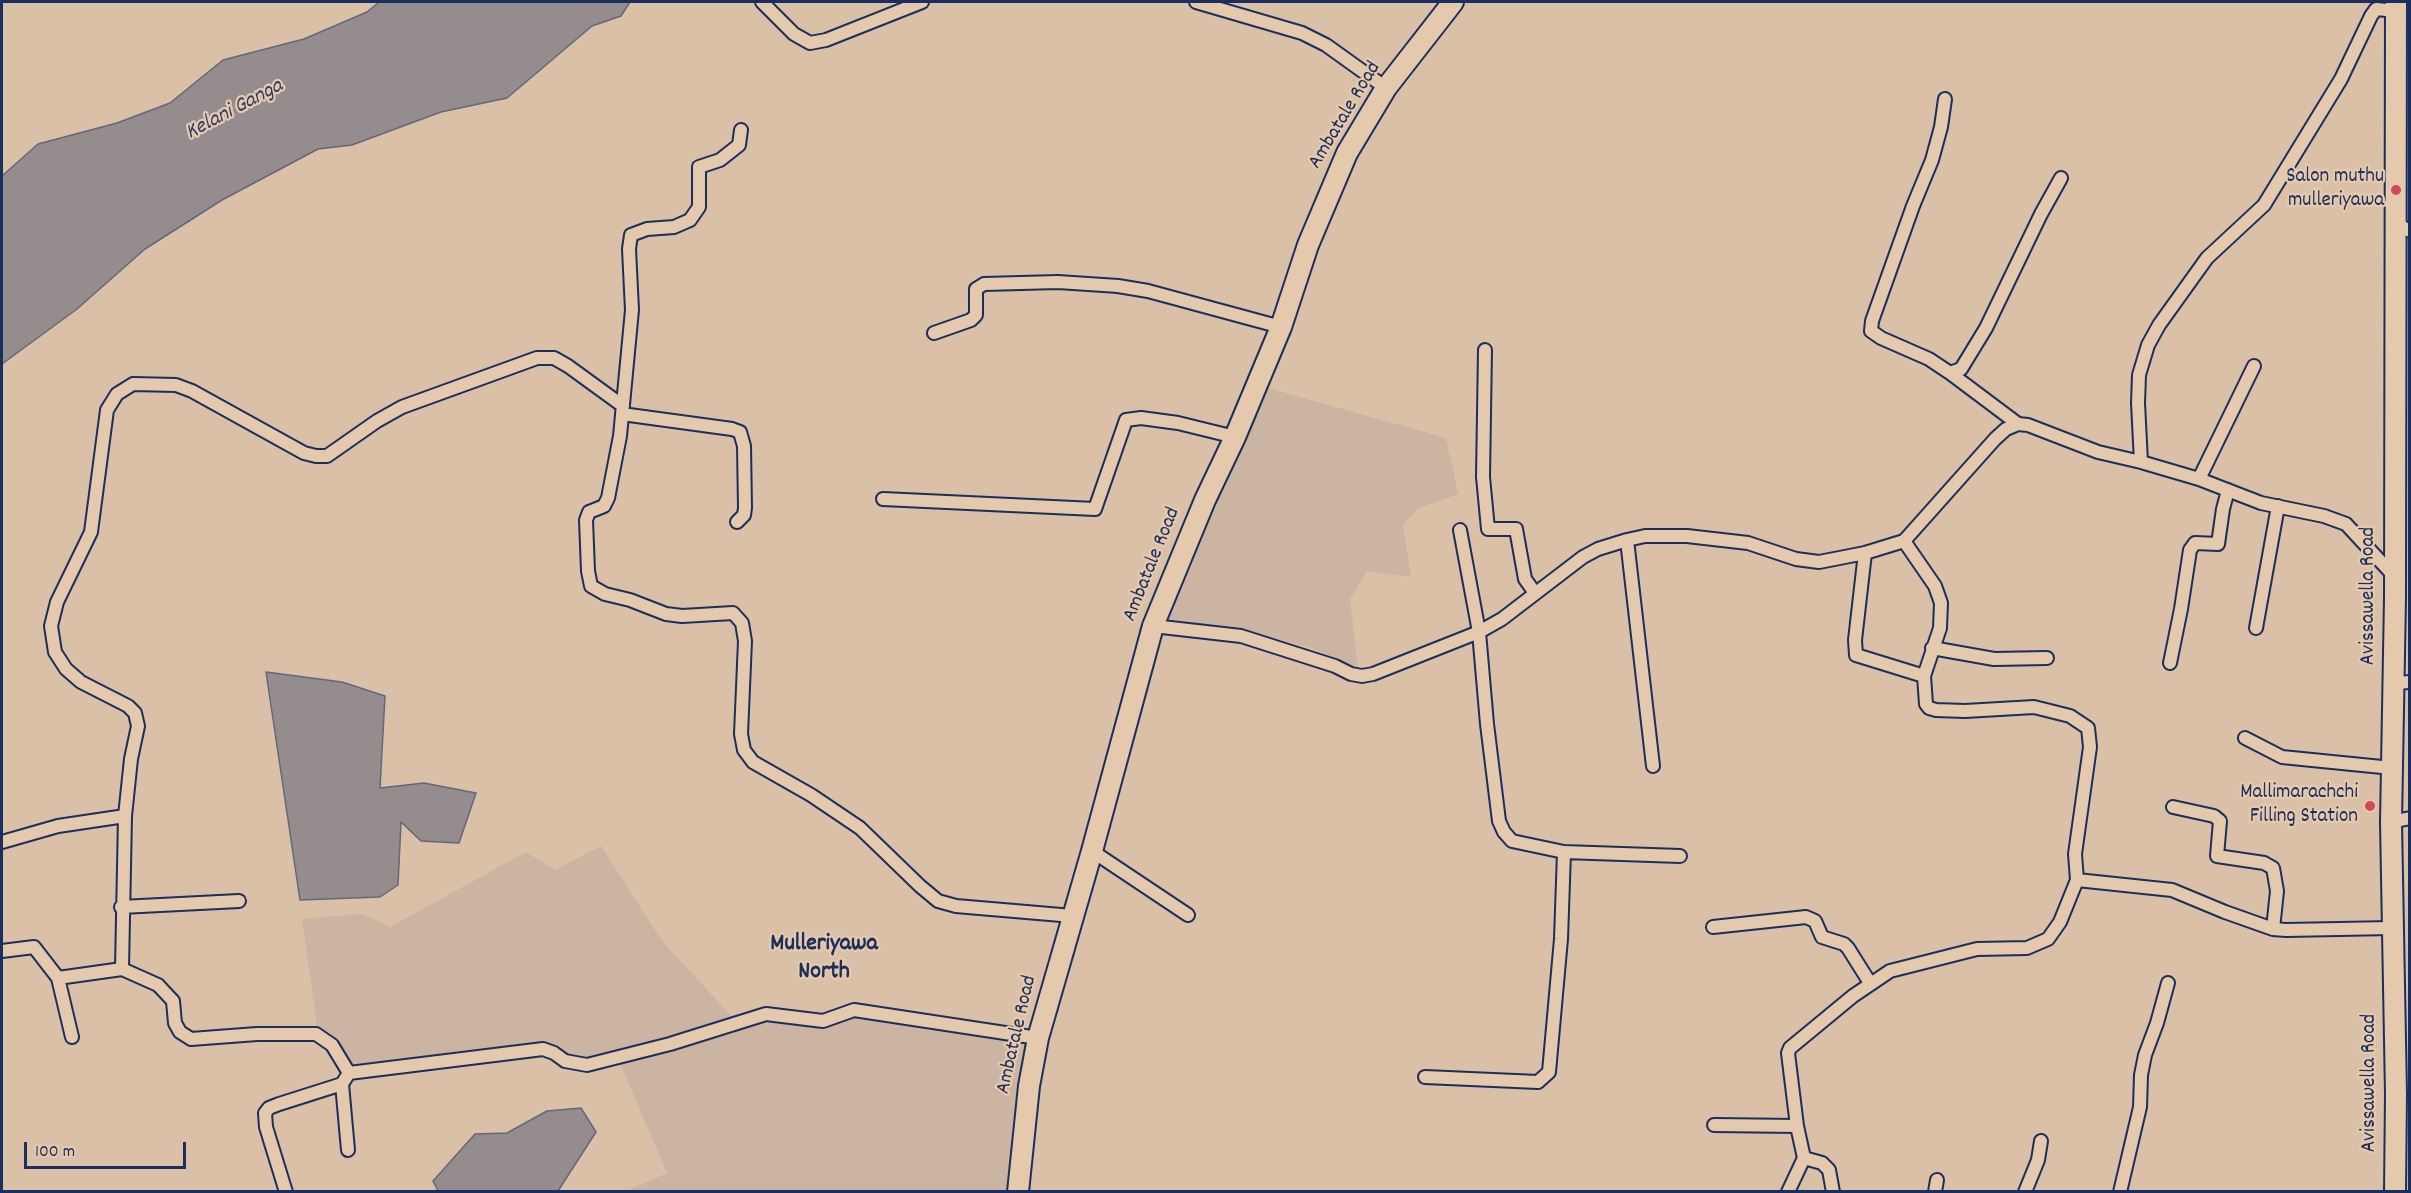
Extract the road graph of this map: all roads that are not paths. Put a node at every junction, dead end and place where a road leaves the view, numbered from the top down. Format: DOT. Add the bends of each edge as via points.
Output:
graph roads {
  1 [pos="762,2"];
  2 [pos="922,2"];
  3 [pos="1196,2"];
  4 [pos="1453,2"];
  5 [pos="2397,6"];
  6 [pos="2403,37"];
  7 [pos="1386,88"];
  8 [pos="1945,99"];
  9 [pos="741,130"];
  10 [pos="2061,178"];
  11 [pos="2402,227"];
  12 [pos="1281,327"];
  13 [pos="934,333"];
  14 [pos="1485,350"];
  15 [pos="2254,366"];
  16 [pos="1950,373"];
  17 [pos="622,410"];
  18 [pos="2018,424"];
  19 [pos="1235,437"];
  20 [pos="2141,462"];
  21 [pos="2199,479"];
  22 [pos="2228,490"];
  23 [pos="883,499"];
  24 [pos="2278,506"];
  25 [pos="737,522"];
  26 [pos="1460,530"];
  27 [pos="1627,540"];
  28 [pos="1904,541"];
  29 [pos="1865,553"];
  30 [pos="2394,576"];
  31 [pos="1535,592"];
  32 [pos="1153,626"];
  33 [pos="2256,628"];
  34 [pos="1479,632"];
  35 [pos="1932,648"];
  36 [pos="2047,658"];
  37 [pos="2170,663"];
  38 [pos="1924,676"];
  39 [pos="2402,682"];
  40 [pos="2245,738"];
  41 [pos="1653,766"];
  42 [pos="2392,768"];
  43 [pos="2173,807"];
  44 [pos="125,816"];
  45 [pos="2400,820"];
  46 [pos="2,842"];
  47 [pos="1092,851"];
  48 [pos="1564,852"];
  49 [pos="1680,856"];
  50 [pos="2077,880"];
  51 [pos="239,901"];
  52 [pos="122,907"];
  53 [pos="1188,915"];
  54 [pos="1073,916"];
  55 [pos="1713,927"];
  56 [pos="2273,928"];
  57 [pos="2392,928"];
  58 [pos="2,951"];
  59 [pos="122,969"];
  60 [pos="58,978"];
  61 [pos="1870,983"];
  62 [pos="2168,983"];
  63 [pos="72,1037"];
  64 [pos="1038,1038"];
  65 [pos="349,1073"];
  66 [pos="1425,1077"];
  67 [pos="342,1084"];
  68 [pos="1714,1125"];
  69 [pos="1797,1126"];
  70 [pos="2041,1141"];
  71 [pos="348,1150"];
  72 [pos="1804,1158"];
  73 [pos="286,1191"];
  74 [pos="1018,1191"];
  75 [pos="1788,1191"];
  76 [pos="1833,1191"];
  77 [pos="2025,1191"];
  78 [pos="2120,1191"];
  79 [pos="2395,1191"];
  1 -- 2 [label="street" via="794,34 810,43"];
  3 -- 7 [label="street" via="1302,33 1326,45"];
  4 -- 7 [label="main road, Ambatale Road"];
  5 -- 6 [label="main road, Avissawella Road"];
  5 -- 20 [label="street" via="2376,9 2341,79 2264,205 2207,258 2153,335 2139,375"];
  6 -- 11 [label="main road, Avissawella Road"];
  7 -- 12 [label="main road, Ambatale Road" via="1332,184"];
  8 -- 16 [label="street" via="1932,160 1870,330"];
  9 -- 17 [label="street" via="739,145 720,160 699,167 699,207 690,220 631,235 632,310"];
  10 -- 16 [label="street" via="1986,328 1961,369"];
  11 -- 30 [label="main road, Avissawella Road"];
  12 -- 13 [label="street" via="1148,291 1058,282 984,284 976,289 976,315 971,320"];
  12 -- 19 [label="main road, Ambatale Road"];
  14 -- 31 [label="street" via="1483,477 1488,529 1516,529 1525,579"];
  15 -- 21 [label="street"];
  16 -- 18 [label="street"];
  17 -- 25 [label="street" via="740,432 744,446 745,508"];
  17 -- 44 [label="street" via="555,358 537,358 402,407 327,456 316,456 176,385 133,384 117,394 107,410 91,532 57,602 51,626 55,652 66,669 135,713 138,726"];
  17 -- 54 [label="street" via="608,498 604,507 589,512 586,520 591,586 666,614 733,613 741,623 745,641 741,734 744,750 753,762 860,828 938,901"];
  18 -- 20 [label="street" via="2098,452"];
  18 -- 28 [label="street" via="1995,439"];
  19 -- 23 [label="street" via="1178,423 1126,420 1095,509"];
  19 -- 32 [label="main road, Ambatale Road"];
  20 -- 21 [label="street"];
  21 -- 22 [label="street"];
  22 -- 24 [label="street"];
  22 -- 37 [label="street" via="2218,544 2195,543 2190,550"];
  24 -- 30 [label="street" via="2346,524"];
  24 -- 33 [label="street"];
  26 -- 34 [label="street"];
  27 -- 29 [label="street" via="1687,536 1748,543 1796,559 1819,562"];
  27 -- 31 [label="street" via="1582,557"];
  27 -- 41 [label="street"];
  28 -- 29 [label="street"];
  28 -- 35 [label="street" via="1935,586 1941,603 1940,628"];
  29 -- 38 [label="street" via="1856,655"];
  30 -- 39 [label="main road, Avissawella Road"];
  31 -- 34 [label="street"];
  32 -- 34 [label="street" via="1241,636 1362,676 1386,671"];
  32 -- 47 [label="main road, Ambatale Road"];
  34 -- 48 [label="street" via="1499,821 1512,841"];
  35 -- 36 [label="street" via="1994,659"];
  35 -- 38 [label="street"];
  38 -- 50 [label="street" via="1929,708 2034,707 2070,716 2088,728 2090,747 2075,854"];
  39 -- 42 [label="main road, Avissawella Road"];
  40 -- 42 [label="street" via="2282,757"];
  42 -- 45 [label="main road, Avissawella Road"];
  43 -- 56 [label="street" via="2214,816 2220,821 2217,856 2273,867 2277,891"];
  44 -- 46 [label="street" via="58,826"];
  44 -- 52 [label="street"];
  45 -- 57 [label="main road, Avissawella Road"];
  47 -- 53 [label="street"];
  47 -- 54 [label="main road, Ambatale Road"];
  48 -- 49 [label="street"];
  48 -- 66 [label="street" via="1550,1072 1538,1082"];
  50 -- 56 [label="street" via="2172,890"];
  50 -- 61 [label="street" via="2060,922 2048,939 2026,948 1977,949 1939,957 1890,971"];
  51 -- 52 [label="street"];
  52 -- 59 [label="street"];
  54 -- 64 [label="main road, Ambatale Road"];
  55 -- 61 [label="street" via="1806,916 1815,921 1822,937 1848,948"];
  56 -- 57 [label="street"];
  57 -- 79 [label="main road, Avissawella Road"];
  58 -- 60 [label="street" via="34,947"];
  59 -- 60 [label="street"];
  59 -- 65 [label="street" via="158,985 173,1000 175,1023 191,1039 316,1034 332,1044"];
  60 -- 63 [label="street"];
  61 -- 69 [label="street" via="1790,1048"];
  62 -- 78 [label="street" via="2145,1055 2140,1107"];
  64 -- 65 [label="street" via="854,1010 823,1021 766,1014 588,1065 565,1061 543,1049"];
  64 -- 74 [label="main road, Ambatale Road"];
  65 -- 67 [label="street"];
  67 -- 71 [label="street"];
  67 -- 73 [label="street" via="279,1104 265,1113"];
  68 -- 69 [label="street"];
  69 -- 72 [label="street"];
  70 -- 77 [label="street"];
  72 -- 75 [label="street"];
  72 -- 76 [label="street" via="1822,1163 1829,1170"];
}
